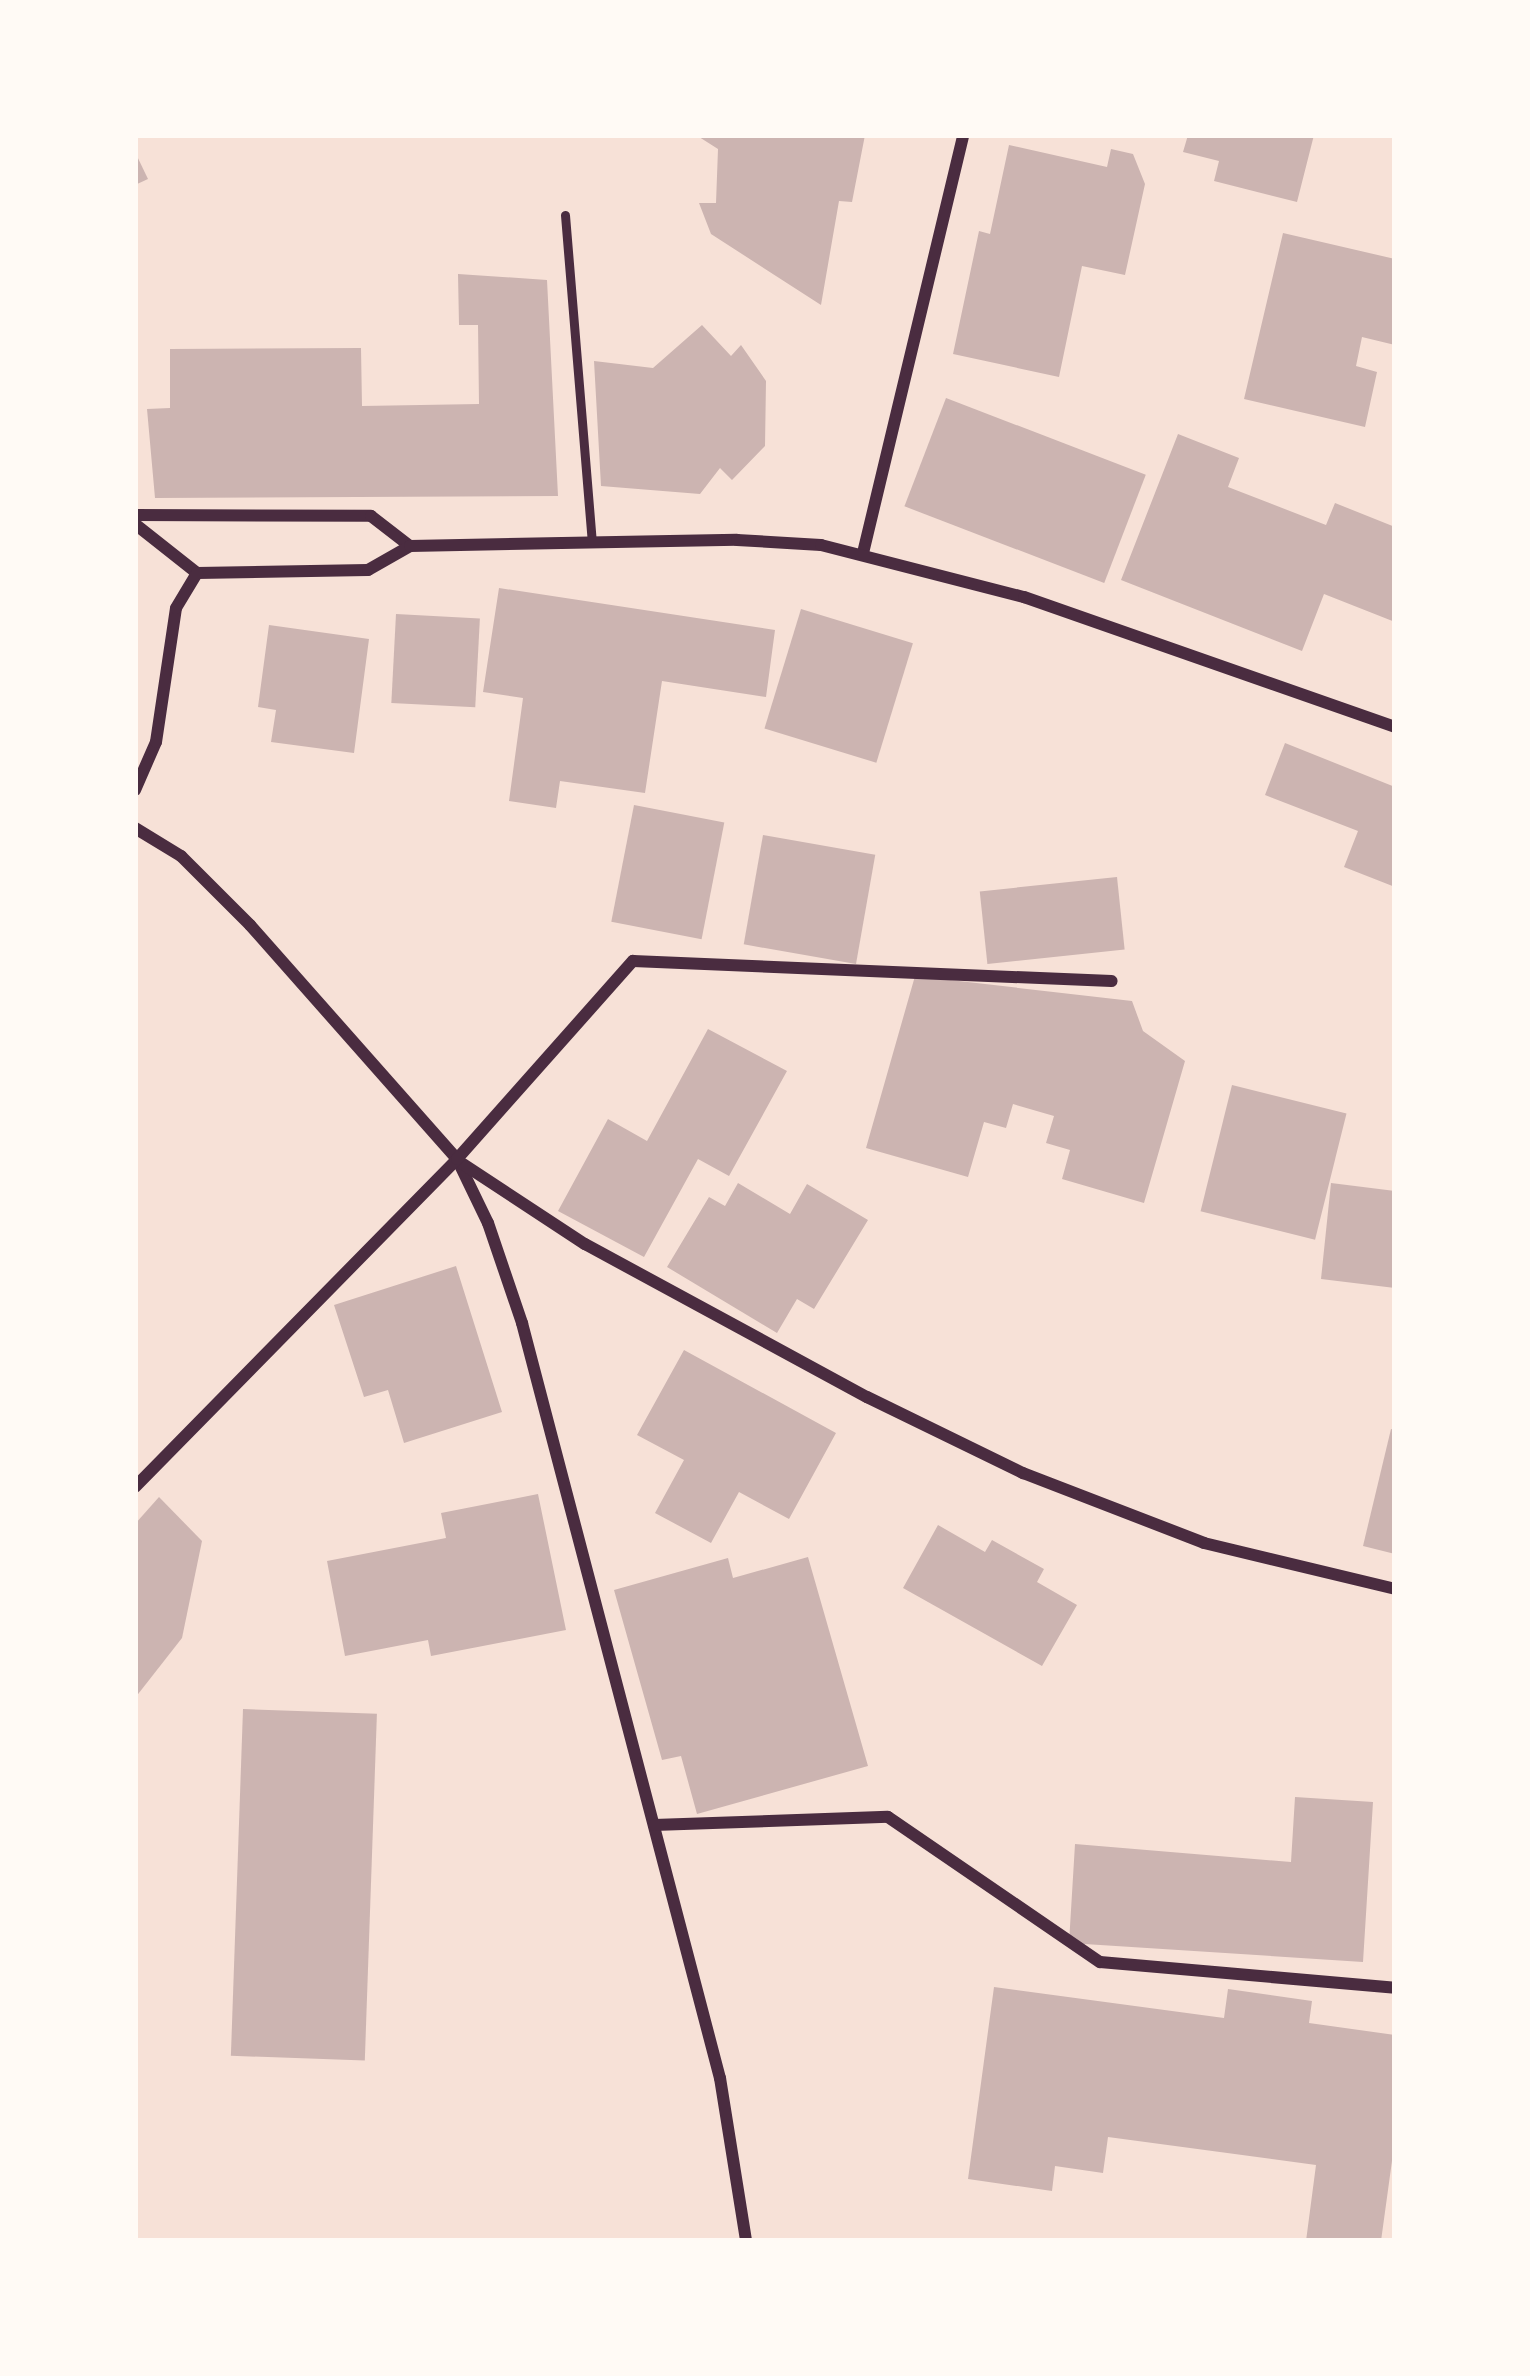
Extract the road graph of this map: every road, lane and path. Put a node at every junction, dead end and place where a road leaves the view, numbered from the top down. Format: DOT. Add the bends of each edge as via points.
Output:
graph roads {
  1 [pos="963,135"];
  2 [pos="565,215"];
  3 [pos="135,520"];
  4 [pos="592,542"];
  5 [pos="410,546"];
  6 [pos="863,553"];
  7 [pos="197,573"];
  8 [pos="1395,728"];
  9 [pos="135,790"];
  10 [pos="135,828"];
  11 [pos="1112,981"];
  12 [pos="457,1159"];
  13 [pos="135,1487"];
  14 [pos="1395,1589"];
  15 [pos="654,1825"];
  16 [pos="1395,1988"];
  17 [pos="746,2241"];
  1 -- 6 [label="street"];
  2 -- 4 [label="lane"];
  3 -- 5 [label="street" via="370,516"];
  3 -- 7 [label="street"];
  4 -- 5 [label="street"];
  4 -- 6 [label="street" via="758,540"];
  5 -- 7 [label="street" via="368,570"];
  6 -- 8 [label="street" via="1024,597"];
  7 -- 9 [label="street" via="176,608 156,742"];
  10 -- 12 [label="street" via="208,880"];
  11 -- 12 [label="street" via="633,962"];
  12 -- 13 [label="street"];
  12 -- 14 [label="street" via="602,1254 1022,1473 1204,1543"];
  12 -- 15 [label="street" via="522,1323"];
  15 -- 16 [label="street" via="888,1817 1100,1962"];
  15 -- 17 [label="street" via="734,2137"];
}
